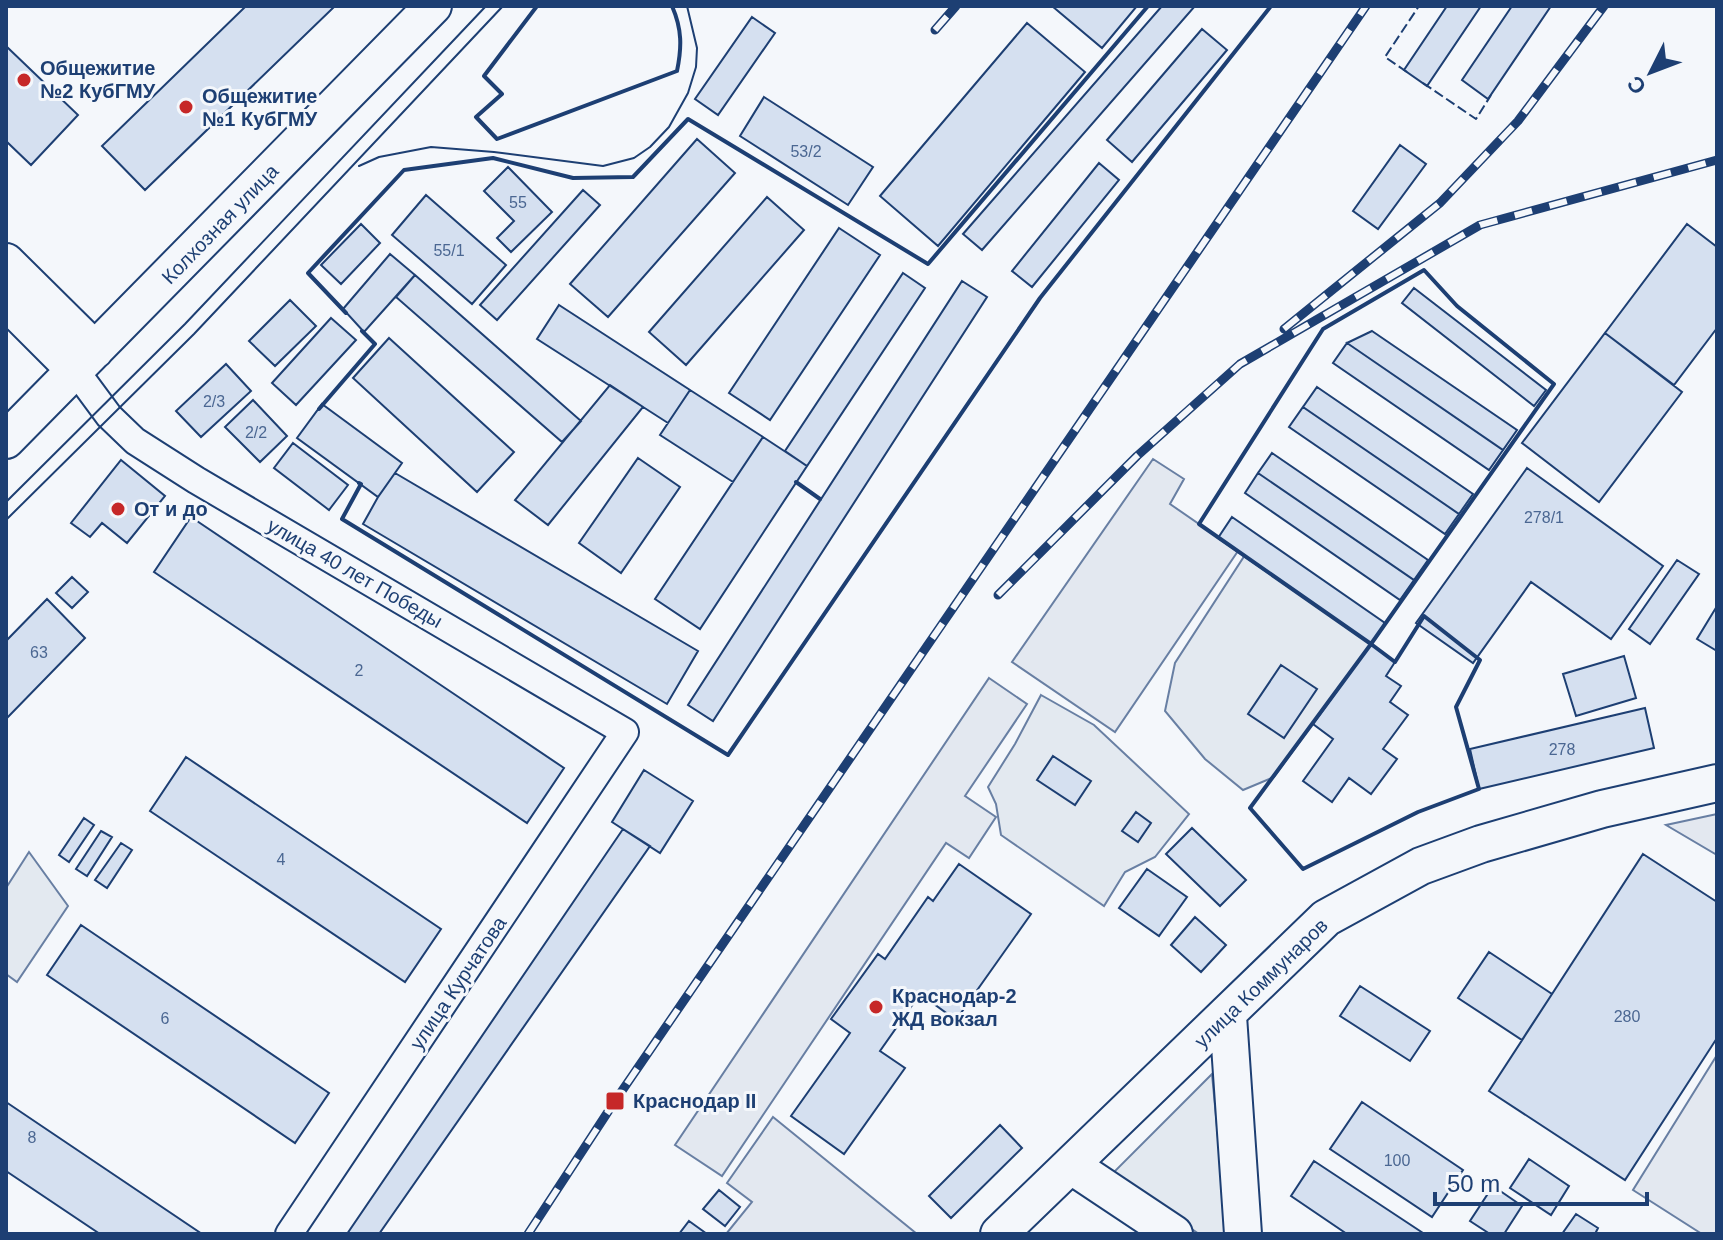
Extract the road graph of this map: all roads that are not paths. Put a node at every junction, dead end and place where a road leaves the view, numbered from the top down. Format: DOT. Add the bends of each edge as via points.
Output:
graph roads {
  1 [pos="433,6"];
  2 [pos="6,262"];
  3 [pos="6,301"];
  4 [pos="85,360"];
  5 [pos="6,440"];
  6 [pos="625,732"];
  7 [pos="1717,783"];
  8 [pos="1228,1016"];
  9 [pos="1072,1166"];
  10 [pos="289,1234"];
  11 [pos="999,1234"];
  12 [pos="1174,1234"];
  13 [pos="1243,1234"];
  1 -- 4 [label="main road, Колхозная улица"];
  2 -- 4 [label="main road"];
  3 -- 4 [label="main road"];
  4 -- 5 [label="main road, Колхозная улица"];
  4 -- 6 [label="street, улица 40 лет Победы" via="96,399 135,441"];
  6 -- 10 [label="street, улица Курчатова"];
  7 -- 8 [label="main road, улица Коммунаров" via="1544,825 1421,866 1326,918"];
  8 -- 9 [label="main road, улица Коммунаров"];
  8 -- 13 [label="main road"];
  9 -- 11 [label="main road, улица Коммунаров"];
  9 -- 12 [label="main road"];
}
